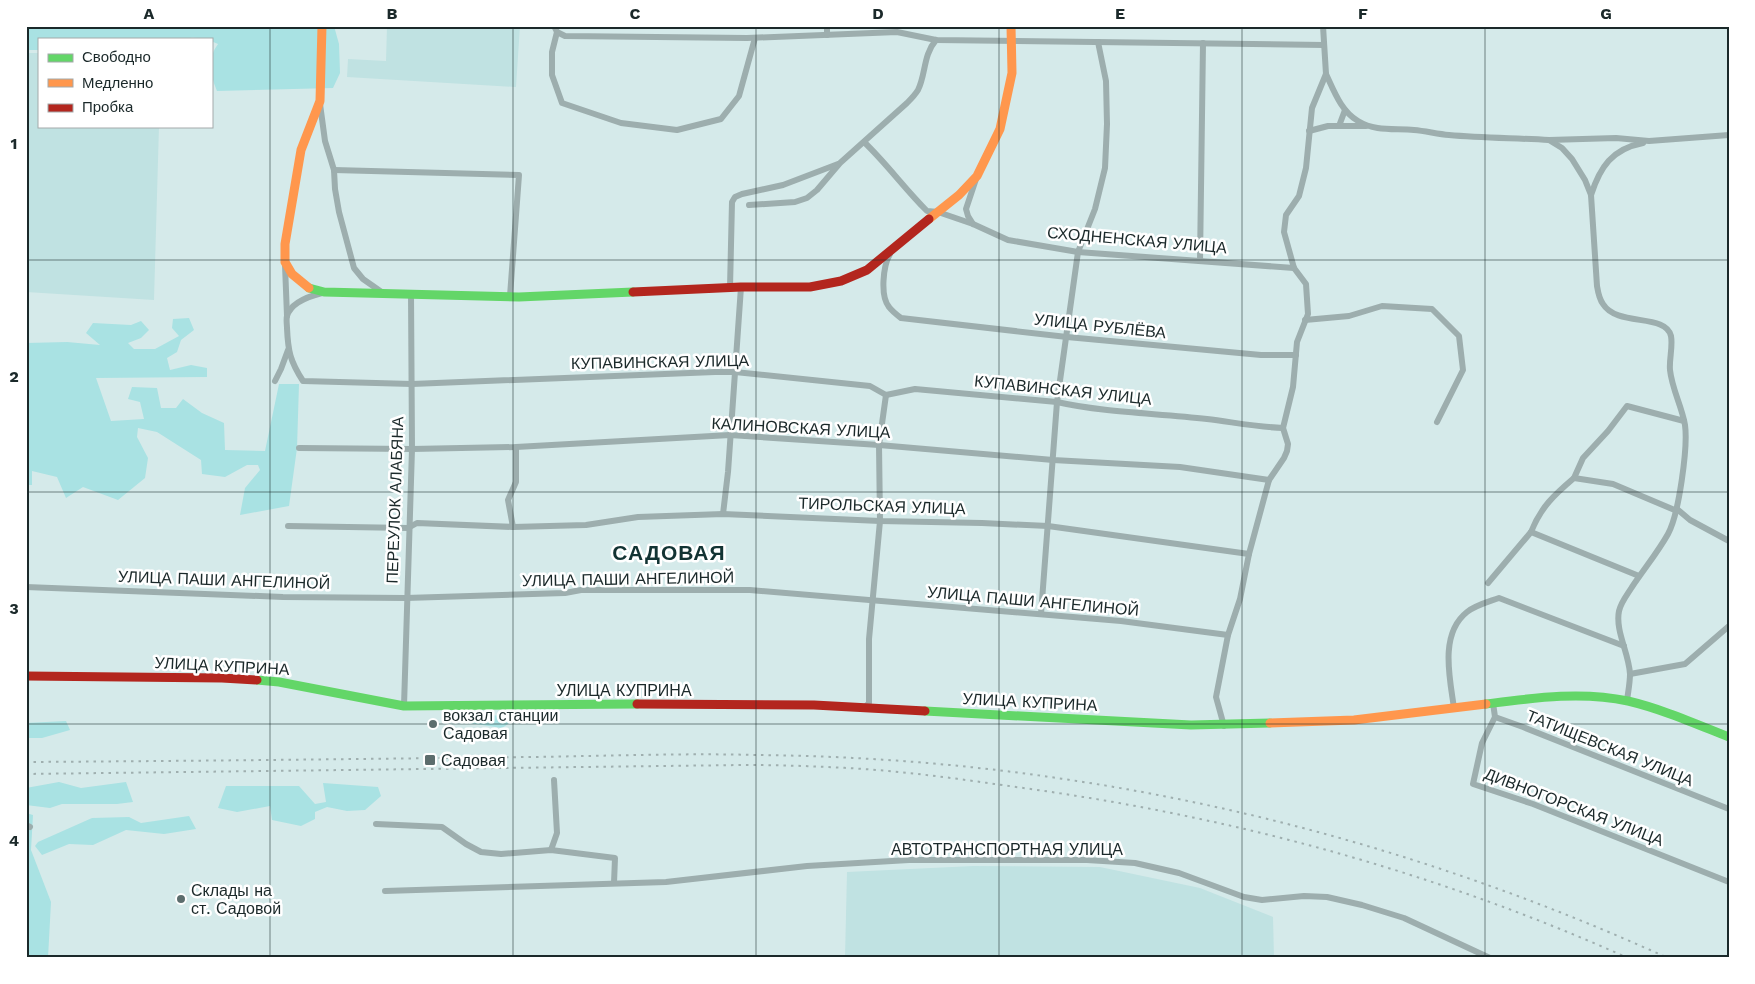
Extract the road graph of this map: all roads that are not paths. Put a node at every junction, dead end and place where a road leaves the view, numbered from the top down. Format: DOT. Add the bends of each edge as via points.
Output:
graph roads {
  1 [pos="322,26"];
  2 [pos="828,26"];
  3 [pos="1011,26"];
  4 [pos="1323,26"];
  5 [pos="556,29"];
  6 [pos="827,35"];
  7 [pos="755,38"];
  8 [pos="936,40"];
  9 [pos="1012,41"];
  10 [pos="1098,42"];
  11 [pos="1203,43"];
  12 [pos="1324,45"];
  13 [pos="1326,74"];
  14 [pos="320,101"];
  15 [pos="1345,110"];
  16 [pos="1339,126"];
  17 [pos="1367,126"];
  18 [pos="1309,131"];
  19 [pos="1729,136"];
  20 [pos="1549,140"];
  21 [pos="1649,141"];
  22 [pos="864,142"];
  23 [pos="840,164"];
  24 [pos="334,170"];
  25 [pos="820,172"];
  26 [pos="977,176"];
  27 [pos="827,180"];
  28 [pos="1591,195"];
  29 [pos="749,205"];
  30 [pos="938,212"];
  31 [pos="973,224"];
  32 [pos="893,248"];
  33 [pos="1078,252"];
  34 [pos="1200,261"];
  35 [pos="285,262"];
  36 [pos="1294,268"];
  37 [pos="741,287"];
  38 [pos="730,288"];
  39 [pos="324,292"];
  40 [pos="383,293"];
  41 [pos="411,294"];
  42 [pos="510,296"];
  43 [pos="287,316"];
  44 [pos="1305,320"];
  45 [pos="1067,337"];
  46 [pos="288,350"];
  47 [pos="1296,355"];
  48 [pos="735,372"];
  49 [pos="275,380"];
  50 [pos="412,384"];
  51 [pos="886,395"];
  52 [pos="1058,402"];
  53 [pos="1684,421"];
  54 [pos="1438,422"];
  55 [pos="1283,428"];
  56 [pos="730,435"];
  57 [pos="879,445"];
  58 [pos="516,447"];
  59 [pos="299,448"];
  60 [pos="412,449"];
  61 [pos="1054,460"];
  62 [pos="1574,478"];
  63 [pos="1270,480"];
  64 [pos="1677,510"];
  65 [pos="723,514"];
  66 [pos="880,522"];
  67 [pos="288,526"];
  68 [pos="1048,526"];
  69 [pos="513,527"];
  70 [pos="408,528"];
  71 [pos="1531,532"];
  72 [pos="1729,540"];
  73 [pos="1248,554"];
  74 [pos="1640,576"];
  75 [pos="1488,583"];
  76 [pos="26,587"];
  77 [pos="406,598"];
  78 [pos="872,601"];
  79 [pos="1041,614"];
  80 [pos="1729,626"];
  81 [pos="1228,636"];
  82 [pos="1624,646"];
  83 [pos="1630,674"];
  84 [pos="26,676"];
  85 [pos="1627,701"];
  86 [pos="1493,703"];
  87 [pos="404,706"];
  88 [pos="864,708"];
  89 [pos="1454,708"];
  90 [pos="1495,717"];
  91 [pos="1224,726"];
  92 [pos="1729,737"];
  93 [pos="554,780"];
  94 [pos="1729,809"];
  95 [pos="376,824"];
  96 [pos="551,850"];
  97 [pos="1729,882"];
  98 [pos="614,883"];
  99 [pos="385,891"];
  100 [pos="1490,958"];
  1 -- 14 [label="street"];
  2 -- 6 [label="street"];
  3 -- 9 [label="street"];
  4 -- 12 [label="street"];
  5 -- 7 [label="street" via="565,36"];
  5 -- 7 [label="street" via="552,75 562,103 621,123 677,130 720,119 739,96"];
  6 -- 7 [label="street"];
  6 -- 8 [label="street" via="897,32"];
  8 -- 9 [label="street"];
  8 -- 22 [label="street" via="926,56 917,92"];
  9 -- 10 [label="street"];
  9 -- 26 [label="street" via="1012,73 1005,112"];
  10 -- 11 [label="street"];
  10 -- 33 [label="street" via="1106,81 1105,168 1095,209"];
  11 -- 12 [label="street"];
  11 -- 34 [label="street"];
  12 -- 13 [label="street"];
  13 -- 15 [label="street"];
  13 -- 18 [label="street" via="1312,108"];
  14 -- 24 [label="street" via="325,141"];
  14 -- 35 [label="street" via="297,166"];
  15 -- 16 [label="street"];
  15 -- 17 [label="street"];
  16 -- 17 [label="street"];
  16 -- 18 [label="street"];
  17 -- 20 [label="street" via="1449,135"];
  18 -- 36 [label="street" via="1306,168 1299,196 1286,215 1284,232"];
  19 -- 21 [label="street"];
  20 -- 21 [label="street" via="1607,138"];
  20 -- 28 [label="street" via="1572,159"];
  21 -- 28 [label="street" via="1616,153 1597,178"];
  22 -- 23 [label="street"];
  22 -- 30 [label="street, СХОДНЕНСКАЯ УЛИЦА" via="927,211"];
  23 -- 25 [label="street"];
  23 -- 27 [label="street"];
  24 -- 40 [label="street" via="339,212 354,268"];
  24 -- 42 [label="street" via="519,176"];
  25 -- 27 [label="street"];
  25 -- 38 [label="street" via="742,194 732,202"];
  26 -- 30 [label="street"];
  26 -- 31 [label="street" via="966,209"];
  27 -- 29 [label="street" via="807,198 795,202"];
  28 -- 53 [label="street" via="1600,299 1611,312 1623,318 1661,324 1667,328 1672,343 1670,371"];
  30 -- 31 [label="street, СХОДНЕНСКАЯ УЛИЦА"];
  30 -- 32 [label="street"];
  31 -- 33 [label="street, СХОДНЕНСКАЯ УЛИЦА" via="1008,240"];
  32 -- 37 [label="street" via="867,270 841,281 810,287"];
  32 -- 45 [label="street, УЛИЦА РУБЛЁВА" via="886,260 884,293 888,307 901,318"];
  33 -- 34 [label="street, СХОДНЕНСКАЯ УЛИЦА"];
  33 -- 45 [label="street"];
  34 -- 36 [label="street, СХОДНЕНСКАЯ УЛИЦА"];
  35 -- 39 [label="street" via="300,282 310,289"];
  35 -- 43 [label="street"];
  36 -- 44 [label="street" via="1306,284 1308,314"];
  37 -- 38 [label="street"];
  37 -- 48 [label="street"];
  38 -- 42 [label="street"];
  39 -- 40 [label="street"];
  39 -- 43 [label="street" via="296,304"];
  40 -- 41 [label="street"];
  41 -- 42 [label="street"];
  41 -- 50 [label="street, ПЕРЕУЛОК АЛАБЯНА"];
  43 -- 46 [label="street"];
  44 -- 47 [label="street"];
  44 -- 54 [label="street" via="1349,316 1382,306 1432,309 1459,336 1463,370"];
  45 -- 47 [label="street, УЛИЦА РУБЛЁВА" via="1261,355"];
  45 -- 52 [label="street"];
  46 -- 49 [label="street"];
  46 -- 50 [label="street, КУПАВИНСКАЯ УЛИЦА" via="303,381"];
  47 -- 55 [label="street" via="1293,387"];
  48 -- 50 [label="street, КУПАВИНСКАЯ УЛИЦА"];
  48 -- 51 [label="street, КУПАВИНСКАЯ УЛИЦА" via="870,386"];
  48 -- 56 [label="street"];
  50 -- 60 [label="street, ПЕРЕУЛОК АЛАБЯНА"];
  51 -- 52 [label="street, КУПАВИНСКАЯ УЛИЦА" via="915,389"];
  51 -- 57 [label="street"];
  52 -- 55 [label="street, КУПАВИНСКАЯ УЛИЦА" via="1079,407"];
  52 -- 61 [label="street"];
  53 -- 62 [label="street" via="1627,406 1583,458"];
  53 -- 64 [label="street"];
  55 -- 63 [label="street" via="1287,451"];
  56 -- 57 [label="street, КАЛИНОВСКАЯ УЛИЦА"];
  56 -- 58 [label="street, КАЛИНОВСКАЯ УЛИЦА"];
  56 -- 65 [label="street"];
  57 -- 61 [label="street, КАЛИНОВСКАЯ УЛИЦА"];
  57 -- 66 [label="street"];
  58 -- 60 [label="street, КАЛИНОВСКАЯ УЛИЦА"];
  58 -- 69 [label="street" via="516,482 508,500"];
  59 -- 60 [label="street, КАЛИНОВСКАЯ УЛИЦА"];
  60 -- 70 [label="street, ПЕРЕУЛОК АЛАБЯНА"];
  61 -- 63 [label="street, КАЛИНОВСКАЯ УЛИЦА" via="1180,467"];
  61 -- 68 [label="street"];
  62 -- 64 [label="street" via="1614,484"];
  62 -- 71 [label="street" via="1550,499"];
  63 -- 73 [label="street"];
  64 -- 72 [label="street"];
  64 -- 74 [label="street" via="1664,542"];
  65 -- 66 [label="street, ТИРОЛЬСКАЯ УЛИЦА"];
  65 -- 69 [label="street, ТИРОЛЬСКАЯ УЛИЦА" via="638,517 586,525"];
  66 -- 68 [label="street, ТИРОЛЬСКАЯ УЛИЦА"];
  66 -- 78 [label="street"];
  67 -- 70 [label="street, ТИРОЛЬСКАЯ УЛИЦА"];
  68 -- 73 [label="street, ТИРОЛЬСКАЯ УЛИЦА"];
  68 -- 79 [label="street"];
  69 -- 70 [label="street, ТИРОЛЬСКАЯ УЛИЦА" via="417,523"];
  70 -- 77 [label="street, ПЕРЕУЛОК АЛАБЯНА"];
  71 -- 74 [label="street"];
  71 -- 75 [label="street"];
  73 -- 81 [label="street" via="1240,599"];
  74 -- 82 [label="street" via="1620,610 1618,621"];
  76 -- 77 [label="street, УЛИЦА ПАШИ АНГЕЛИНОЙ" via="283,597"];
  77 -- 78 [label="street, УЛИЦА ПАШИ АНГЕЛИНОЙ" via="581,590 750,590"];
  77 -- 87 [label="street, ПЕРЕУЛОК АЛАБЯНА"];
  78 -- 79 [label="street, УЛИЦА ПАШИ АНГЕЛИНОЙ"];
  78 -- 88 [label="street" via="869,703"];
  79 -- 81 [label="street, УЛИЦА ПАШИ АНГЕЛИНОЙ"];
  80 -- 83 [label="street" via="1685,664"];
  81 -- 91 [label="street" via="1216,697"];
  82 -- 83 [label="street"];
  82 -- 89 [label="street" via="1499,598 1482,604 1465,613 1449,644"];
  83 -- 85 [label="street"];
  84 -- 87 [label="street, УЛИЦА КУПРИНА" via="222,678 279,682"];
  85 -- 86 [label="street, УЛИЦА КУПРИНА" via="1592,696 1550,696"];
  85 -- 92 [label="street, УЛИЦА КУПРИНА"];
  86 -- 89 [label="street, УЛИЦА КУПРИНА"];
  86 -- 90 [label="street"];
  87 -- 88 [label="street, УЛИЦА КУПРИНА"];
  88 -- 91 [label="street, УЛИЦА КУПРИНА"];
  89 -- 91 [label="street, УЛИЦА КУПРИНА" via="1354,720"];
  90 -- 94 [label="street, ТАТИЩЕВСКАЯ УЛИЦА"];
  90 -- 97 [label="street, ДИВНОГОРСКАЯ УЛИЦА" via="1482,743 1473,784"];
  93 -- 96 [label="street" via="557,833"];
  95 -- 96 [label="street" via="442,827 481,852 501,854"];
  96 -- 98 [label="street" via="615,858"];
  98 -- 99 [label="street, АВТОТРАНСПОРТНАЯ УЛИЦА"];
  98 -- 100 [label="street, АВТОТРАНСПОРТНАЯ УЛИЦА" via="666,882 807,866 909,860 1087,860 1135,864 1179,873 1244,897 1262,900 1327,897 1362,905 1404,918"];
}
